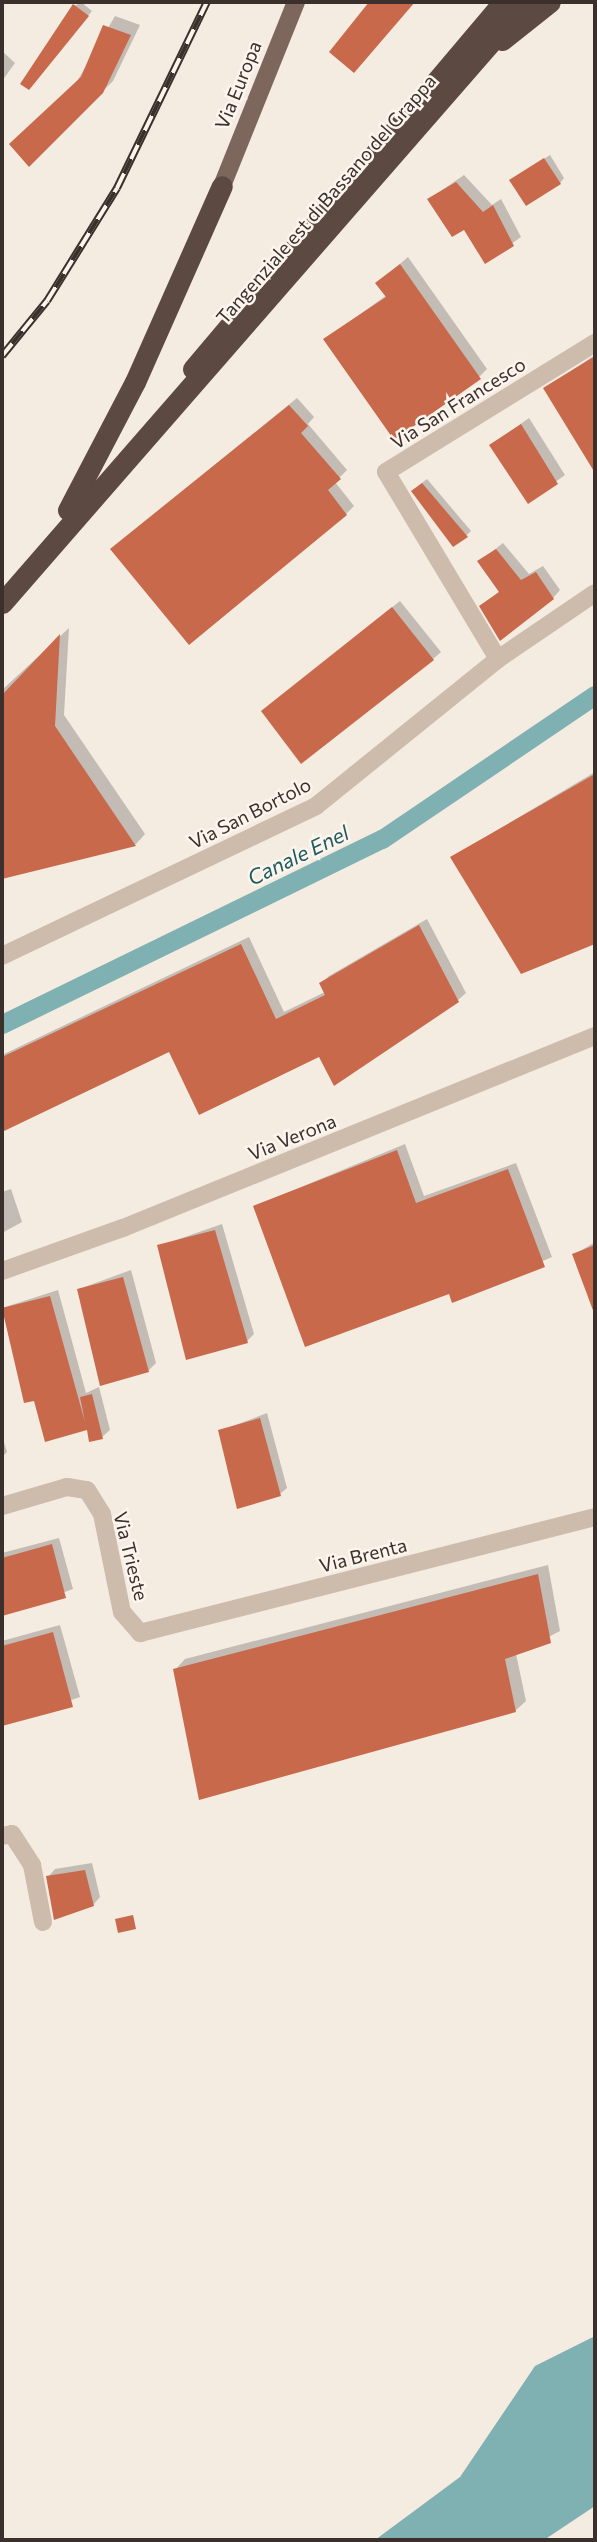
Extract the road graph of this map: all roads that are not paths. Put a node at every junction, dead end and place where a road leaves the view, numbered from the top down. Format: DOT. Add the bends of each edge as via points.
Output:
graph roads {
  1 [pos="296,2"];
  2 [pos="503,2"];
  3 [pos="526,2"];
  4 [pos="550,2"];
  5 [pos="477,57"];
  6 [pos="222,186"];
  7 [pos="595,343"];
  8 [pos="157,422"];
  9 [pos="39,559"];
  10 [pos="595,593"];
  11 [pos="2,603"];
  12 [pos="498,659"];
  13 [pos="2,956"];
  14 [pos="595,1036"];
  15 [pos="2,1271"];
  16 [pos="2,1506"];
  17 [pos="595,1517"];
  18 [pos="140,1633"];
  19 [pos="2,1836"];
  20 [pos="43,1922"];
  1 -- 6 [label="main road, Via Europa"];
  2 -- 8 [label="highway, Tangenziale est di Bassano del Grappa" via="218,333"];
  3 -- 5 [label="highway, Tangenziale est di Bassano del Grappa"];
  4 -- 5 [label="highway"];
  5 -- 8 [label="highway, Tangenziale est di Bassano del Grappa" via="243,332"];
  6 -- 9 [label="highway" via="111,432"];
  7 -- 12 [label="street, Via San Francesco" via="386,472"];
  8 -- 9 [label="highway, Tangenziale est di Bassano del Grappa"];
  9 -- 11 [label="highway"];
  10 -- 12 [label="street, Via San Bortolo"];
  12 -- 13 [label="street, Via San Bortolo" via="316,806"];
  14 -- 15 [label="street, Via Verona" via="123,1228"];
  16 -- 18 [label="street, Via Trieste" via="67,1487 87,1490 102,1514 122,1612"];
  17 -- 18 [label="street, Via Brenta"];
  19 -- 20 [label="street" via="12,1834 32,1865"];
}
